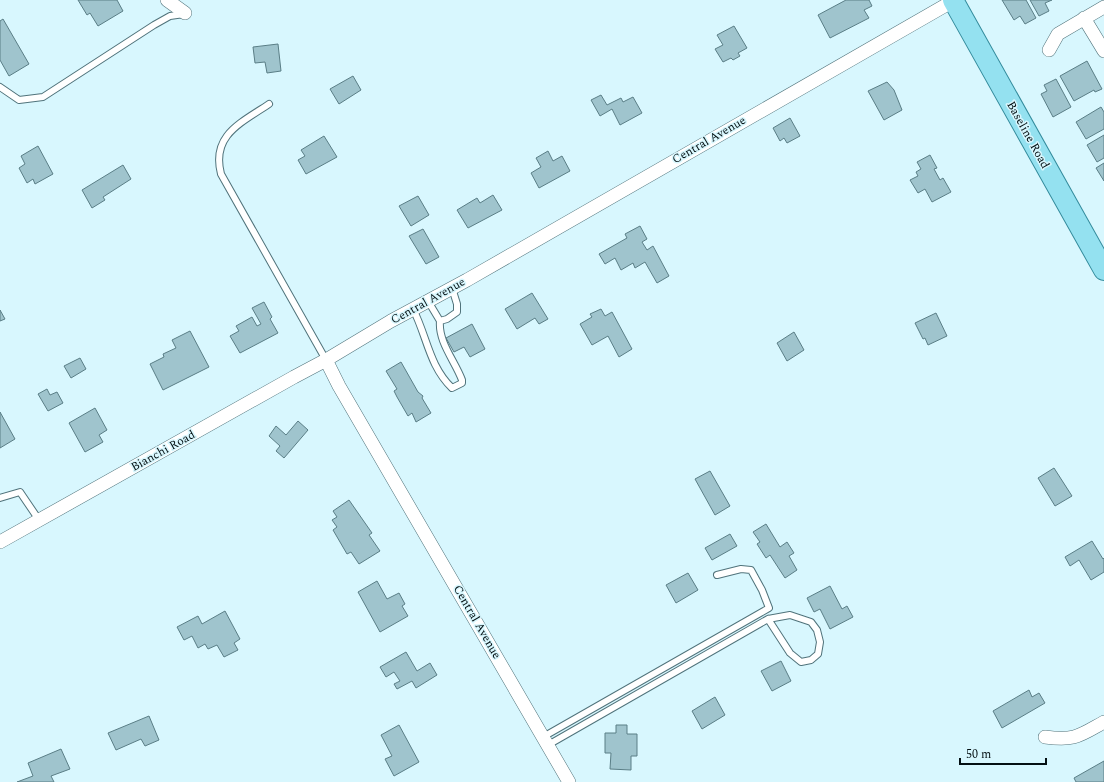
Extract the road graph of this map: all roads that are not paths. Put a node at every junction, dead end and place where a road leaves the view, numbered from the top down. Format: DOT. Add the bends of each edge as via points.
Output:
graph roads {
  1 [pos="167,0"];
  2 [pos="953,0"];
  3 [pos="1104,7"];
  4 [pos="185,14"];
  5 [pos="1084,18"];
  6 [pos="1049,50"];
  7 [pos="1104,51"];
  8 [pos="0,87"];
  9 [pos="269,104"];
  10 [pos="1104,270"];
  11 [pos="452,288"];
  12 [pos="428,301"];
  13 [pos="413,309"];
  14 [pos="440,321"];
  15 [pos="326,360"];
  16 [pos="0,498"];
  17 [pos="39,520"];
  18 [pos="0,542"];
  19 [pos="716,575"];
  20 [pos="768,619"];
  21 [pos="1104,722"];
  22 [pos="1045,737"];
  23 [pos="546,741"];
  24 [pos="570,782"];
  1 -- 4 [label="street"];
  2 -- 10 [label="main road, Baseline Road"];
  2 -- 11 [label="street, Central Avenue"];
  3 -- 5 [label="street"];
  4 -- 8 [label="lane" via="170,16 154,25 44,97 19,100"];
  5 -- 6 [label="street" via="1058,34"];
  5 -- 7 [label="street"];
  9 -- 15 [label="lane" via="235,127 224,138 218,161 222,174"];
  11 -- 12 [label="street, Central Avenue"];
  11 -- 14 [label="lane" via="457,312 452,317"];
  12 -- 13 [label="street, Central Avenue"];
  12 -- 14 [label="lane"];
  13 -- 14 [label="lane" via="439,374 452,388 462,383 462,380 439,330"];
  13 -- 15 [label="street, Central Avenue"];
  15 -- 17 [label="street, Bianchi Road"];
  15 -- 23 [label="street, Central Avenue"];
  16 -- 17 [label="lane" via="20,492"];
  17 -- 18 [label="street, Bianchi Road"];
  19 -- 23 [label="lane" via="741,569 751,570 769,608"];
  20 -- 20 [label="lane" via="790,614 811,622 817,630 820,642 818,654 811,660 801,662 790,653"];
  20 -- 23 [label="lane"];
  21 -- 22 [label="street" via="1076,738 1064,740"];
  23 -- 24 [label="street, Central Avenue"];
}
